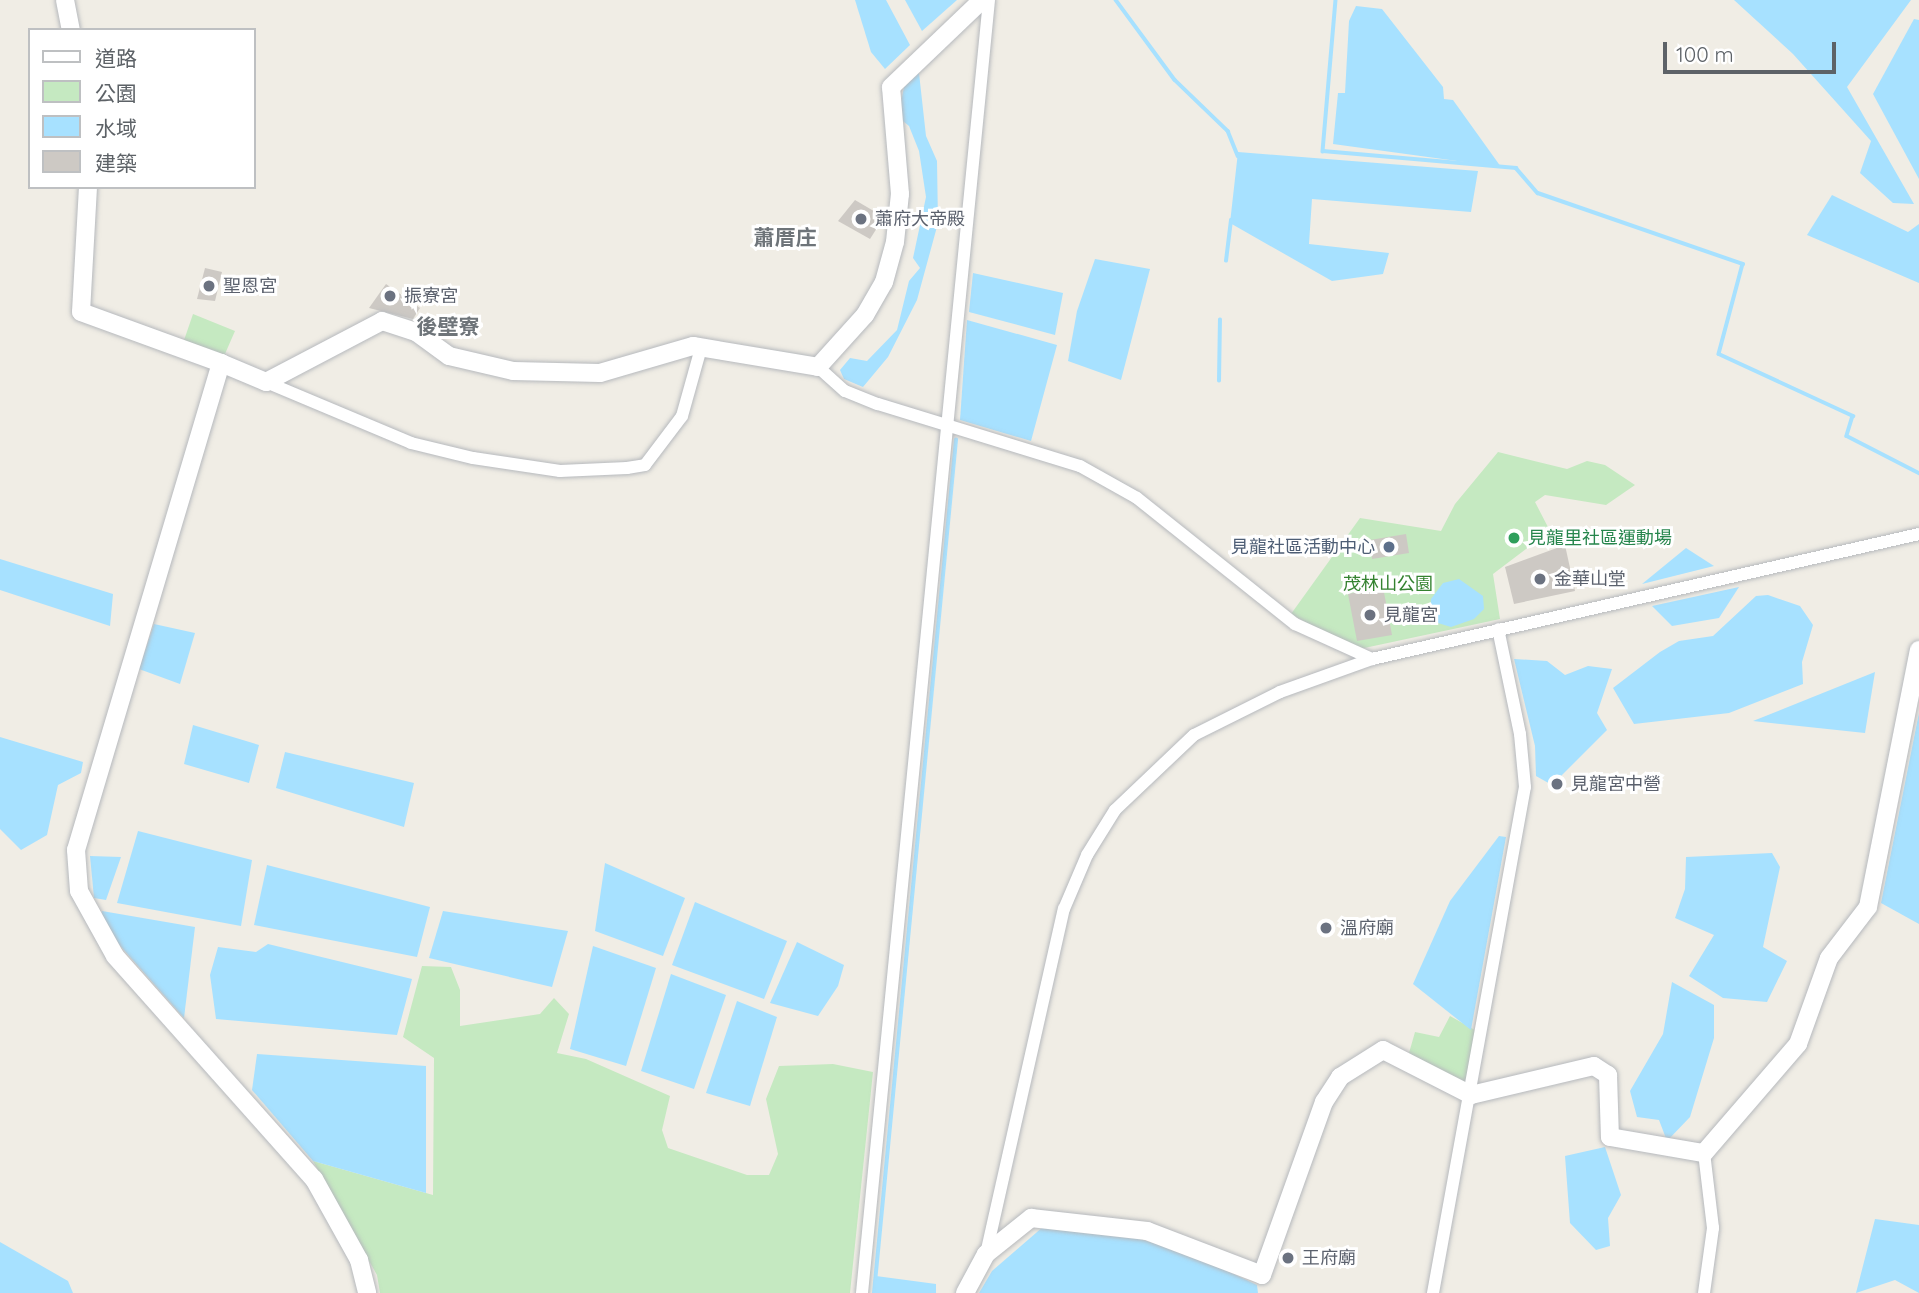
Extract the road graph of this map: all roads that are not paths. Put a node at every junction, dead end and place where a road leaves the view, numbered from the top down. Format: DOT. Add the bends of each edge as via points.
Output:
graph roads {
  1 [pos="65,0"];
  2 [pos="982,0"];
  3 [pos="989,0"];
  4 [pos="71,28"];
  5 [pos="89,189"];
  6 [pos="701,348"];
  7 [pos="221,363"];
  8 [pos="818,367"];
  9 [pos="266,382"];
  10 [pos="947,428"];
  11 [pos="1919,534"];
  12 [pos="1498,629"];
  13 [pos="1919,650"];
  14 [pos="1372,659"];
  15 [pos="1471,1095"];
  16 [pos="1704,1153"];
  17 [pos="986,1254"];
  18 [pos="367,1293"];
  19 [pos="862,1293"];
  20 [pos="965,1293"];
  21 [pos="1433,1293"];
  22 [pos="1703,1293"];
  1 -- 4 [label="street"];
  2 -- 8 [label="street" via="891,87 900,194 895,243 884,282 865,315"];
  3 -- 10 [label="street"];
  5 -- 7 [label="street" via="81,312"];
  6 -- 8 [label="street"];
  6 -- 9 [label="street" via="600,373 513,370 449,356 416,332 382,321"];
  6 -- 9 [label="street" via="682,416 645,465 626,468 560,471 473,458 411,443"];
  7 -- 9 [label="street"];
  7 -- 18 [label="street" via="79,837 79,891 115,956 314,1179 359,1260"];
  8 -- 10 [label="street" via="845,391"];
  10 -- 14 [label="street" via="1080,466 1137,498 1295,624"];
  10 -- 19 [label="street"];
  11 -- 12 [label="street"];
  12 -- 14 [label="street"];
  12 -- 15 [label="street" via="1520,734 1525,787"];
  13 -- 16 [label="street" via="1868,906 1829,958 1798,1044"];
  14 -- 17 [label="street" via="1280,692 1194,736 1151,770 1115,810 1087,855 1064,909"];
  15 -- 16 [label="street" via="1594,1066 1608,1075 1610,1137"];
  15 -- 17 [label="street" via="1383,1050 1340,1077 1324,1102 1262,1275 1147,1231 1031,1219"];
  15 -- 21 [label="street"];
  16 -- 22 [label="street" via="1713,1228"];
  17 -- 20 [label="street"];
}
